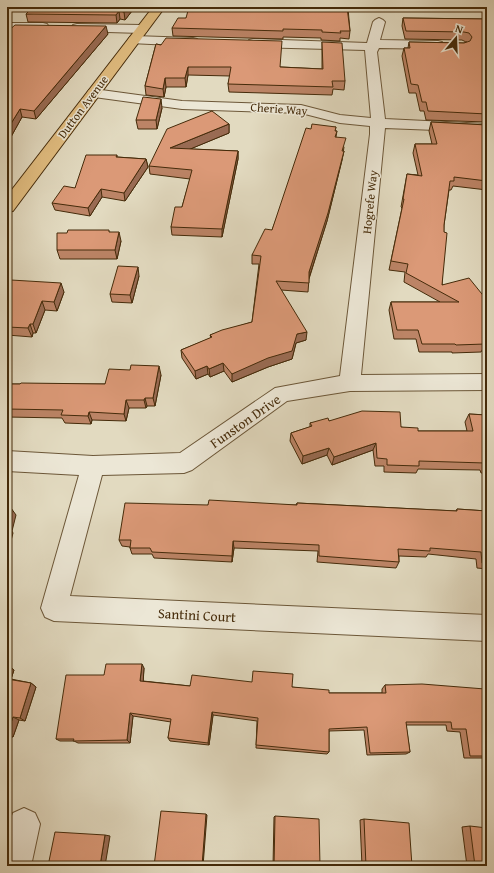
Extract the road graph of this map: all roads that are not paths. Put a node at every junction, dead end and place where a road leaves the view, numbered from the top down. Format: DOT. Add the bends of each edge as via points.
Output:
graph roads {
  1 [pos="159,7"];
  2 [pos="379,22"];
  3 [pos="7,27"];
  4 [pos="138,35"];
  5 [pos="209,42"];
  6 [pos="240,43"];
  7 [pos="373,45"];
  8 [pos="447,46"];
  9 [pos="94,93"];
  10 [pos="378,123"];
  11 [pos="487,128"];
  12 [pos="8,205"];
  13 [pos="487,382"];
  14 [pos="350,383"];
  15 [pos="7,462"];
  16 [pos="93,466"];
  17 [pos="487,628"];
  18 [pos="24,824"];
  19 [pos="15,866"];
  1 -- 4 [label="main road, Dutton Avenue"];
  2 -- 7 [label="street, Hogrefe Way"];
  3 -- 4 [label="street" via="58,28"];
  4 -- 5 [label="street"];
  4 -- 9 [label="main road, Dutton Avenue"];
  6 -- 7 [label="street"];
  7 -- 8 [label="street"];
  7 -- 10 [label="street, Hogrefe Way" via="371,52"];
  9 -- 10 [label="street, Cherie Way" via="182,105 301,109 340,120"];
  9 -- 12 [label="main road, Dutton Avenue"];
  10 -- 11 [label="street, Cherie Way"];
  10 -- 14 [label="street, Hogrefe Way"];
  13 -- 14 [label="street, Funston Drive"];
  14 -- 16 [label="street, Funston Drive" via="282,394 184,463"];
  15 -- 16 [label="street, Funston Drive"];
  16 -- 17 [label="street, Santini Court" via="54,608"];
  18 -- 19 [label="street"];
}
